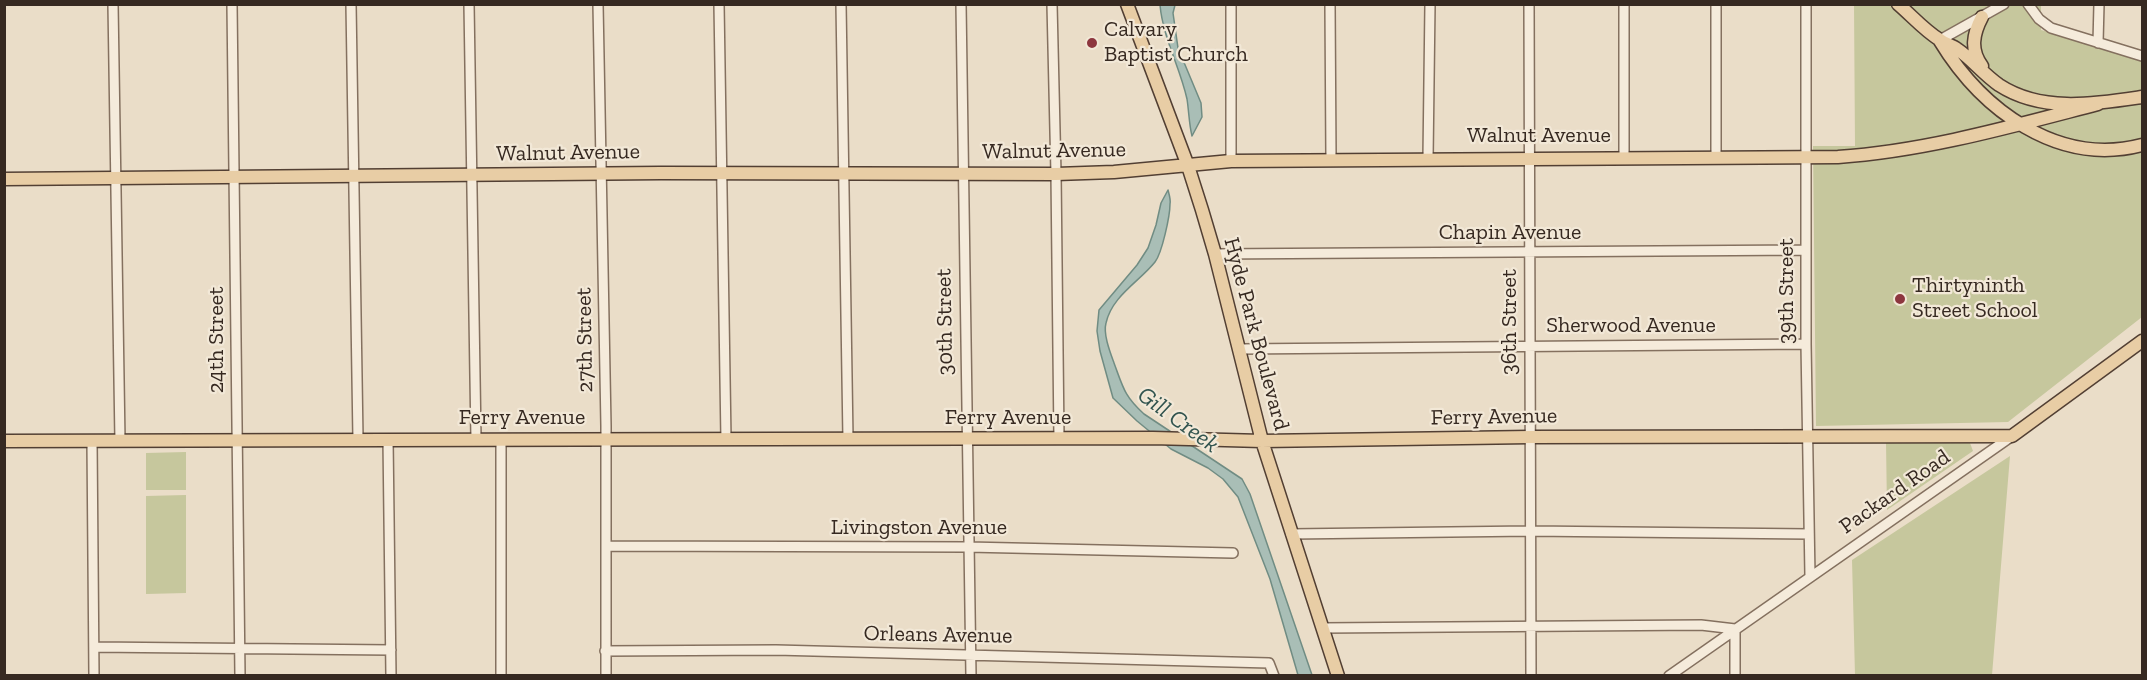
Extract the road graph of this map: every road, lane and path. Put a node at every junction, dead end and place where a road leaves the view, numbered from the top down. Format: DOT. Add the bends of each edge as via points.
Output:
graph roads {
  1 [pos="113,4"];
  2 [pos="232,4"];
  3 [pos="351,4"];
  4 [pos="469,4"];
  5 [pos="598,4"];
  6 [pos="719,4"];
  7 [pos="841,4"];
  8 [pos="961,4"];
  9 [pos="1052,4"];
  10 [pos="1127,4"];
  11 [pos="1231,4"];
  12 [pos="1330,4"];
  13 [pos="1430,4"];
  14 [pos="1529,4"];
  15 [pos="1624,4"];
  16 [pos="1716,4"];
  17 [pos="1806,4"];
  18 [pos="1898,4"];
  19 [pos="2004,4"];
  20 [pos="2028,4"];
  21 [pos="2099,4"];
  22 [pos="1982,17"];
  23 [pos="1940,40"];
  24 [pos="2098,43"];
  25 [pos="2142,56"];
  26 [pos="1999,85"];
  27 [pos="2142,97"];
  28 [pos="2098,104"];
  29 [pos="2020,124"];
  30 [pos="2142,145"];
  31 [pos="1716,156"];
  32 [pos="1529,157"];
  33 [pos="1624,157"];
  34 [pos="1806,157"];
  35 [pos="1428,158"];
  36 [pos="1331,159"];
  37 [pos="1231,161"];
  38 [pos="1188,166"];
  39 [pos="722,173"];
  40 [pos="601,174"];
  41 [pos="843,174"];
  42 [pos="963,174"];
  43 [pos="1056,174"];
  44 [pos="235,176"];
  45 [pos="355,176"];
  46 [pos="472,176"];
  47 [pos="117,177"];
  48 [pos="4,179"];
  49 [pos="1806,250"];
  50 [pos="1529,252"];
  51 [pos="1215,254"];
  52 [pos="2142,341"];
  53 [pos="1806,344"];
  54 [pos="1530,346"];
  55 [pos="1240,350"];
  56 [pos="2012,436"];
  57 [pos="1530,437"];
  58 [pos="1807,437"];
  59 [pos="967,438"];
  60 [pos="358,439"];
  61 [pos="388,439"];
  62 [pos="476,439"];
  63 [pos="501,439"];
  64 [pos="605,439"];
  65 [pos="848,439"];
  66 [pos="1059,439"];
  67 [pos="726,440"];
  68 [pos="4,441"];
  69 [pos="92,441"];
  70 [pos="120,441"];
  71 [pos="237,441"];
  72 [pos="1262,441"];
  73 [pos="1530,531"];
  74 [pos="1291,534"];
  75 [pos="1809,534"];
  76 [pos="606,546"];
  77 [pos="968,547"];
  78 [pos="1233,553"];
  79 [pos="1810,576"];
  80 [pos="1532,627"];
  81 [pos="1323,628"];
  82 [pos="1735,629"];
  83 [pos="94,647"];
  84 [pos="240,648"];
  85 [pos="391,650"];
  86 [pos="605,651"];
  87 [pos="970,655"];
  88 [pos="94,675"];
  89 [pos="240,675"];
  90 [pos="390,675"];
  91 [pos="501,675"];
  92 [pos="606,675"];
  93 [pos="971,675"];
  94 [pos="1274,675"];
  95 [pos="1338,675"];
  96 [pos="1532,675"];
  97 [pos="1669,675"];
  98 [pos="1735,675"];
  1 -- 47 [label="street"];
  2 -- 44 [label="street, 24th Street"];
  3 -- 45 [label="street"];
  4 -- 46 [label="street"];
  5 -- 40 [label="street, 27th Street"];
  6 -- 39 [label="street"];
  7 -- 41 [label="street"];
  8 -- 42 [label="street, 30th Street"];
  9 -- 43 [label="street"];
  10 -- 38 [label="main road, Hyde Park Boulevard"];
  11 -- 37 [label="street"];
  12 -- 36 [label="street"];
  13 -- 35 [label="street"];
  14 -- 32 [label="street, 36th Street"];
  15 -- 33 [label="street"];
  16 -- 31 [label="street"];
  17 -- 34 [label="street, 39th Street"];
  18 -- 23 [label="main road"];
  19 -- 22 [label="street"];
  20 -- 24 [label="street" via="2039,20 2051,28"];
  21 -- 24 [label="street"];
  22 -- 23 [label="street"];
  22 -- 26 [label="main road" via="1976,30 1974,53"];
  23 -- 26 [label="main road" via="1958,49"];
  23 -- 29 [label="main road" via="1956,67 2003,114"];
  24 -- 25 [label="street"];
  26 -- 28 [label="main road" via="2025,97 2055,104"];
  27 -- 28 [label="main road"];
  28 -- 29 [label="main road, Walnut Avenue"];
  29 -- 30 [label="main road" via="2069,146 2092,150 2114,151"];
  29 -- 34 [label="main road, Walnut Avenue" via="1876,154"];
  31 -- 33 [label="main road, Walnut Avenue"];
  31 -- 34 [label="main road, Walnut Avenue"];
  32 -- 33 [label="main road, Walnut Avenue"];
  32 -- 35 [label="main road, Walnut Avenue"];
  32 -- 50 [label="street, 36th Street"];
  34 -- 49 [label="street, 39th Street"];
  35 -- 36 [label="main road, Walnut Avenue"];
  36 -- 37 [label="main road, Walnut Avenue"];
  37 -- 38 [label="main road, Walnut Avenue"];
  38 -- 43 [label="main road, Walnut Avenue"];
  38 -- 51 [label="main road, Hyde Park Boulevard"];
  39 -- 40 [label="main road, Walnut Avenue"];
  39 -- 41 [label="main road, Walnut Avenue"];
  39 -- 67 [label="street"];
  40 -- 46 [label="main road, Walnut Avenue"];
  40 -- 64 [label="street, 27th Street"];
  41 -- 42 [label="main road, Walnut Avenue"];
  41 -- 65 [label="street"];
  42 -- 43 [label="main road, Walnut Avenue"];
  42 -- 59 [label="street, 30th Street"];
  43 -- 66 [label="street"];
  44 -- 45 [label="main road, Walnut Avenue"];
  44 -- 47 [label="main road, Walnut Avenue"];
  44 -- 71 [label="street, 24th Street"];
  45 -- 46 [label="main road, Walnut Avenue"];
  45 -- 60 [label="street"];
  46 -- 62 [label="street"];
  47 -- 48 [label="main road, Walnut Avenue"];
  47 -- 70 [label="street"];
  49 -- 50 [label="street, Chapin Avenue"];
  49 -- 53 [label="street, 39th Street"];
  50 -- 51 [label="street, Chapin Avenue"];
  50 -- 54 [label="street, 36th Street"];
  51 -- 55 [label="main road, Hyde Park Boulevard"];
  52 -- 56 [label="main road, Packard Road"];
  53 -- 54 [label="street, Sherwood Avenue"];
  53 -- 58 [label="street, 39th Street"];
  54 -- 55 [label="street, Sherwood Avenue"];
  54 -- 57 [label="street, 36th Street"];
  55 -- 72 [label="main road, Hyde Park Boulevard"];
  56 -- 58 [label="main road, Ferry Avenue"];
  56 -- 79 [label="street, Packard Road"];
  57 -- 58 [label="main road, Ferry Avenue"];
  57 -- 72 [label="main road, Ferry Avenue"];
  57 -- 73 [label="street, 36th Street"];
  58 -- 75 [label="street, 39th Street"];
  59 -- 65 [label="main road, Ferry Avenue"];
  59 -- 66 [label="main road, Ferry Avenue"];
  59 -- 77 [label="street, 30th Street"];
  60 -- 61 [label="main road, Ferry Avenue"];
  60 -- 71 [label="main road, Ferry Avenue"];
  61 -- 62 [label="main road, Ferry Avenue"];
  61 -- 85 [label="street"];
  62 -- 63 [label="main road, Ferry Avenue"];
  63 -- 64 [label="main road, Ferry Avenue"];
  63 -- 91 [label="street"];
  64 -- 67 [label="main road, Ferry Avenue"];
  64 -- 76 [label="street, 27th Street"];
  65 -- 67 [label="main road, Ferry Avenue"];
  66 -- 72 [label="main road, Ferry Avenue"];
  68 -- 69 [label="main road, Ferry Avenue"];
  69 -- 70 [label="main road, Ferry Avenue"];
  69 -- 83 [label="street"];
  70 -- 71 [label="main road, Ferry Avenue"];
  71 -- 84 [label="street, 24th Street"];
  72 -- 74 [label="main road, Hyde Park Boulevard"];
  73 -- 74 [label="street"];
  73 -- 75 [label="street"];
  73 -- 80 [label="street, 36th Street"];
  74 -- 81 [label="main road, Hyde Park Boulevard"];
  75 -- 79 [label="street, 39th Street"];
  76 -- 77 [label="street, Livingston Avenue"];
  76 -- 86 [label="street, 27th Street"];
  77 -- 78 [label="street, Livingston Avenue"];
  77 -- 87 [label="street, 30th Street"];
  79 -- 82 [label="street, Packard Road"];
  80 -- 81 [label="street"];
  80 -- 82 [label="street" via="1701,625"];
  80 -- 96 [label="street, 36th Street"];
  81 -- 95 [label="main road, Hyde Park Boulevard"];
  82 -- 97 [label="street, Packard Road"];
  82 -- 98 [label="street"];
  83 -- 84 [label="street"];
  83 -- 88 [label="street"];
  84 -- 85 [label="street"];
  84 -- 89 [label="street, 24th Street"];
  85 -- 90 [label="street"];
  86 -- 87 [label="street, Orleans Avenue"];
  86 -- 92 [label="street, 27th Street"];
  87 -- 93 [label="street, 30th Street"];
  87 -- 94 [label="street, Orleans Avenue" via="1269,663"];
}
